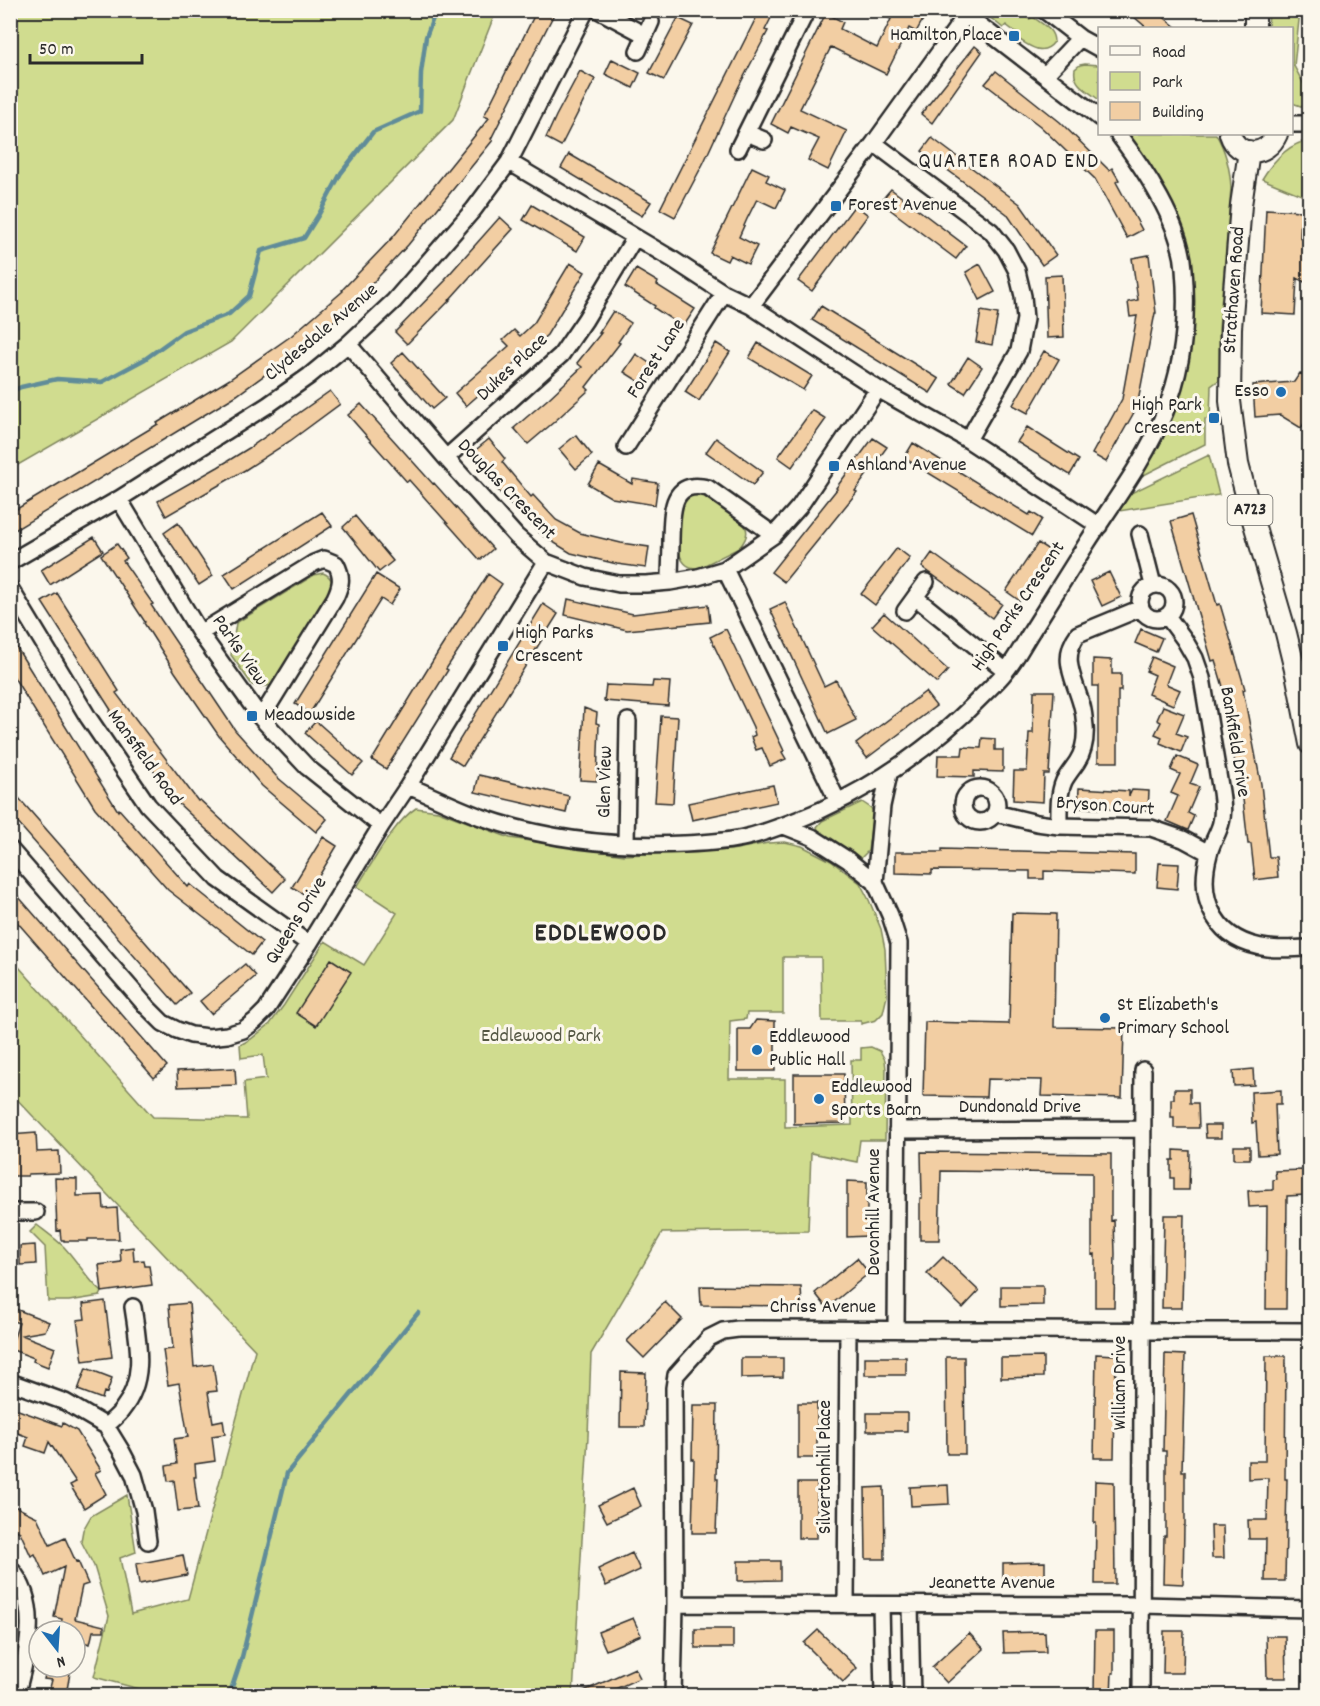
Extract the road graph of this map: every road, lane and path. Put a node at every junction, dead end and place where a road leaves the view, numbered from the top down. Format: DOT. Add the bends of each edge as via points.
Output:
graph roads {
  1 [pos="586,10"];
  2 [pos="598,10"];
  3 [pos="807,10"];
  4 [pos="1044,10"];
  5 [pos="1256,10"];
  6 [pos="963,13"];
  7 [pos="1254,27"];
  8 [pos="1080,38"];
  9 [pos="1098,48"];
  10 [pos="638,51"];
  11 [pos="1045,75"];
  12 [pos="1098,115"];
  13 [pos="1293,124"];
  14 [pos="1310,124"];
  15 [pos="747,133"];
  16 [pos="1119,135"];
  17 [pos="1230,135"];
  18 [pos="1276,135"];
  19 [pos="764,140"];
  20 [pos="874,144"];
  21 [pos="738,149"];
  22 [pos="1249,152"];
  23 [pos="509,162"];
  24 [pos="635,237"];
  25 [pos="724,293"];
  26 [pos="751,306"];
  27 [pos="348,344"];
  28 [pos="878,389"];
  29 [pos="968,440"];
  30 [pos="626,447"];
  31 [pos="446,458"];
  32 [pos="119,499"];
  33 [pos="1099,526"];
  34 [pos="1140,534"];
  35 [pos="774,535"];
  36 [pos="10,562"];
  37 [pos="546,562"];
  38 [pos="725,569"];
  39 [pos="670,582"];
  40 [pos="926,582"];
  41 [pos="1153,585"];
  42 [pos="10,588"];
  43 [pos="915,597"];
  44 [pos="1141,608"];
  45 [pos="905,611"];
  46 [pos="1167,616"];
  47 [pos="200,633"];
  48 [pos="1006,671"];
  49 [pos="261,718"];
  50 [pos="627,721"];
  51 [pos="1307,721"];
  52 [pos="1310,744"];
  53 [pos="889,774"];
  54 [pos="408,786"];
  55 [pos="837,802"];
  56 [pos="995,813"];
  57 [pos="381,826"];
  58 [pos="784,826"];
  59 [pos="1059,826"];
  60 [pos="626,844"];
  61 [pos="10,849"];
  62 [pos="1209,853"];
  63 [pos="875,882"];
  64 [pos="309,944"];
  65 [pos="1310,948"];
  66 [pos="1143,1071"];
  67 [pos="1143,1129"];
  68 [pos="897,1130"];
  69 [pos="10,1212"];
  70 [pos="36,1212"];
  71 [pos="133,1307"];
  72 [pos="848,1330"];
  73 [pos="896,1330"];
  74 [pos="1142,1330"];
  75 [pos="1310,1331"];
  76 [pos="10,1382"];
  77 [pos="106,1426"];
  78 [pos="148,1540"];
  79 [pos="10,1568"];
  80 [pos="675,1604"];
  81 [pos="846,1605"];
  82 [pos="881,1605"];
  83 [pos="910,1605"];
  84 [pos="1142,1605"];
  85 [pos="1310,1609"];
  86 [pos="16,1695"];
  87 [pos="672,1695"];
  88 [pos="883,1695"];
  89 [pos="912,1695"];
  90 [pos="1142,1695"];
  1 -- 23 [label="street, Clydesdale Avenue"];
  2 -- 10 [label="street" via="648,28"];
  3 -- 15 [label="street"];
  4 -- 8 [label="street"];
  5 -- 7 [label="main road"];
  6 -- 11 [label="street"];
  6 -- 20 [label="street"];
  8 -- 9 [label="street"];
  8 -- 11 [label="street"];
  11 -- 12 [label="street"];
  13 -- 14 [label="street"];
  15 -- 19 [label="street"];
  15 -- 21 [label="street"];
  16 -- 33 [label="street, High Parks Crescent" via="1154,185 1176,235 1184,265 1185,324 1165,413"];
  17 -- 22 [label="main road" via="1235,145"];
  18 -- 22 [label="main road" via="1265,148"];
  20 -- 26 [label="street"];
  20 -- 29 [label="street" via="991,231 1017,271 1025,319 1019,351"];
  22 -- 51 [label="main road, Strathaven Road / A723" via="1231,328 1230,401 1238,464"];
  23 -- 24 [label="street"];
  23 -- 27 [label="street, Clydesdale Avenue" via="394,301"];
  24 -- 25 [label="street"];
  24 -- 31 [label="street, Dukes Place" via="561,355"];
  25 -- 26 [label="street"];
  25 -- 30 [label="street, Forest Lane"];
  26 -- 28 [label="street"];
  27 -- 31 [label="street, Douglas Crescent"];
  27 -- 32 [label="street, Clydesdale Avenue" via="268,405"];
  28 -- 29 [label="street"];
  28 -- 35 [label="street, Douglas Crescent" via="799,507"];
  29 -- 33 [label="street"];
  31 -- 37 [label="street, Douglas Crescent" via="516,536"];
  32 -- 36 [label="street, Clydesdale Avenue"];
  32 -- 47 [label="street, Parks View"];
  33 -- 48 [label="street, High Parks Crescent"];
  34 -- 41 [label="street"];
  35 -- 38 [label="street, Douglas Crescent"];
  35 -- 39 [label="street" via="708,488 688,487 675,501 672,513"];
  37 -- 39 [label="street, Douglas Crescent" via="585,577 619,584"];
  37 -- 54 [label="street, Queens Drive"];
  38 -- 39 [label="street, Douglas Crescent"];
  38 -- 55 [label="street"];
  40 -- 43 [label="street"];
  41 -- 44 [label="street" via="1143,591"];
  41 -- 46 [label="street" via="1166,587 1174,598"];
  42 -- 64 [label="street, Mansfield Road" via="87,717 148,805 218,879"];
  43 -- 45 [label="street"];
  43 -- 48 [label="street"];
  44 -- 46 [label="street" via="1155,619"];
  44 -- 59 [label="street" via="1078,634 1072,642 1069,669 1082,705 1084,746 1059,795"];
  46 -- 62 [label="street, Bankfield Drive" via="1195,658 1202,678 1223,809"];
  47 -- 49 [label="street, Parks View"];
  47 -- 49 [label="street" via="314,563 324,559 336,564 342,582 335,598"];
  48 -- 53 [label="street, High Parks Crescent" via="959,719"];
  49 -- 57 [label="street, Parks View" via="307,767"];
  50 -- 60 [label="street, Glen View"];
  51 -- 52 [label="main road, Strathaven Road / A723"];
  53 -- 55 [label="street, High Parks Crescent"];
  53 -- 63 [label="street, Devonhill Avenue"];
  54 -- 57 [label="street, Queens Drive"];
  54 -- 60 [label="street, High Parks Crescent" via="484,818 583,841"];
  55 -- 58 [label="street, High Parks Crescent"];
  56 -- 59 [label="street, Bryson Court"];
  57 -- 64 [label="street, Queens Drive"];
  58 -- 60 [label="street, High Parks Crescent" via="704,843"];
  58 -- 63 [label="street, Devonhill Avenue" via="812,837"];
  59 -- 62 [label="street, Bryson Court" via="1151,828"];
  61 -- 64 [label="street, Queens Drive" via="147,1007 163,1023 191,1035 227,1035 255,1021"];
  62 -- 65 [label="street, Bankfield Drive" via="1205,890 1211,912 1223,930 1254,946"];
  63 -- 68 [label="street, Devonhill Avenue" via="898,944"];
  66 -- 67 [label="street, William Drive"];
  67 -- 68 [label="street, Dundonald Drive"];
  67 -- 74 [label="street, William Drive"];
  68 -- 73 [label="street, Devonhill Avenue"];
  69 -- 70 [label="street"];
  71 -- 77 [label="street" via="140,1362 136,1382 123,1409"];
  72 -- 73 [label="street, Chriss Avenue"];
  72 -- 80 [label="street, Chriss Avenue" via="723,1331 709,1338 676,1375"];
  72 -- 81 [label="street, Silvertonhill Place"];
  73 -- 74 [label="street, Chriss Avenue"];
  74 -- 75 [label="street, Chriss Avenue"];
  74 -- 84 [label="street, William Drive"];
  76 -- 77 [label="street" via="65,1402"];
  77 -- 78 [label="street" via="134,1475"];
  79 -- 86 [label="street" via="24,1590 30,1629"];
  80 -- 81 [label="street, Jeanette Avenue"];
  80 -- 87 [label="street, Chriss Avenue"];
  81 -- 82 [label="street, Jeanette Avenue"];
  82 -- 83 [label="street, Jeanette Avenue"];
  82 -- 88 [label="street"];
  83 -- 84 [label="street, Jeanette Avenue"];
  83 -- 89 [label="street"];
  84 -- 85 [label="street, Jeanette Avenue"];
  84 -- 90 [label="street, William Drive"];
}
